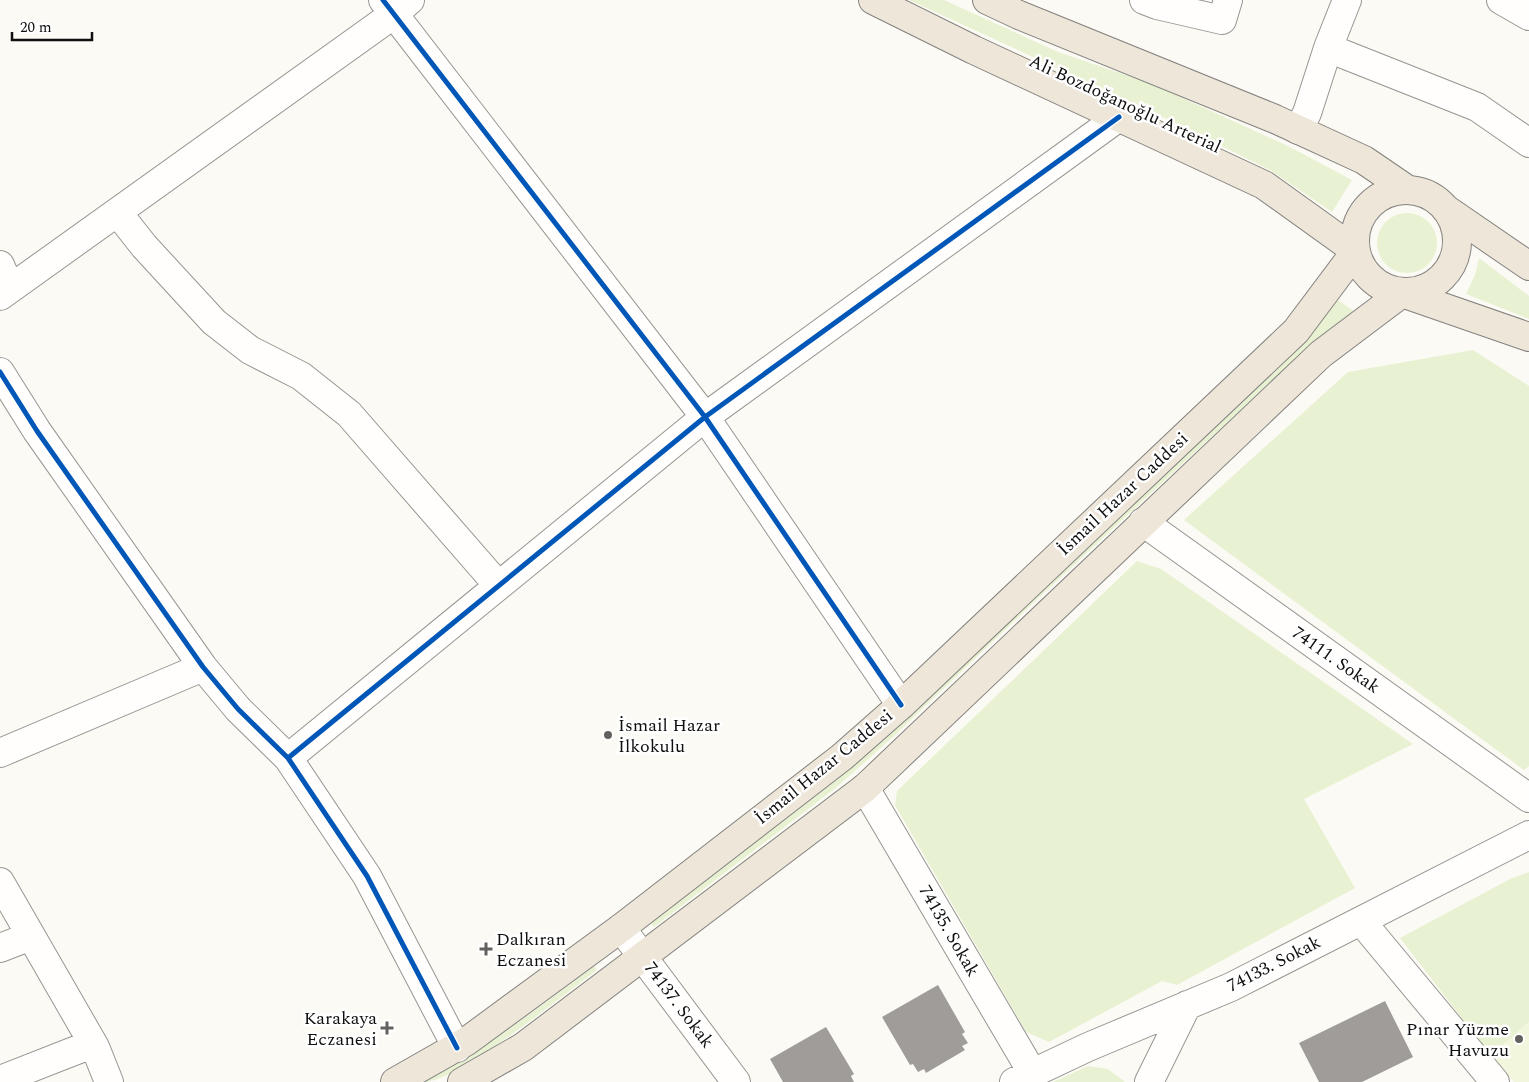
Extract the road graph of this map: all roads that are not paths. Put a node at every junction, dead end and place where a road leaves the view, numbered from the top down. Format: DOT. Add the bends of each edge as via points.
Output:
graph roads {
  1 [pos="873,0"];
  2 [pos="987,0"];
  3 [pos="1144,0"];
  4 [pos="1228,0"];
  5 [pos="1347,0"];
  6 [pos="1501,0"];
  7 [pos="396,5"];
  8 [pos="1529,16"];
  9 [pos="1328,48"];
  10 [pos="1119,117"];
  11 [pos="1298,130"];
  12 [pos="1529,143"];
  13 [pos="1408,190"];
  14 [pos="1446,209"];
  15 [pos="118,212"];
  16 [pos="1356,250"];
  17 [pos="1529,266"];
  18 [pos="3,283"];
  19 [pos="1402,292"];
  20 [pos="1529,337"];
  21 [pos="0,372"];
  22 [pos="704,417"];
  23 [pos="1143,522"];
  24 [pos="498,585"];
  25 [pos="203,667"];
  26 [pos="901,704"];
  27 [pos="0,753"];
  28 [pos="288,758"];
  29 [pos="865,788"];
  30 [pos="1529,798"];
  31 [pos="1529,835"];
  32 [pos="0,882"];
  33 [pos="1361,921"];
  34 [pos="621,928"];
  35 [pos="30,936"];
  36 [pos="0,948"];
  37 [pos="642,955"];
  38 [pos="1187,1005"];
  39 [pos="92,1044"];
  40 [pos="456,1048"];
  41 [pos="1023,1078"];
  42 [pos="0,1080"];
  43 [pos="109,1082"];
  44 [pos="395,1082"];
  45 [pos="462,1082"];
  46 [pos="736,1082"];
  47 [pos="1149,1082"];
  48 [pos="1495,1082"];
  1 -- 10 [label="main road, Ali Bozdoğanoğlu Arterial"];
  2 -- 11 [label="main road"];
  3 -- 4 [label="street" via="1157,6 1222,20"];
  5 -- 9 [label="street"];
  6 -- 8 [label="street"];
  7 -- 15 [label="street"];
  7 -- 22 [label="street"];
  9 -- 11 [label="street" via="1307,113"];
  9 -- 12 [label="street" via="1477,107"];
  10 -- 16 [label="main road, Ali Bozdoğanoğlu Arterial" via="1264,185"];
  10 -- 22 [label="street"];
  11 -- 13 [label="main road" via="1364,160"];
  13 -- 14 [label="main road" via="1434,198"];
  13 -- 16 [label="main road" via="1385,194 1371,204 1360,217 1355,233"];
  14 -- 17 [label="main road"];
  14 -- 19 [label="main road" via="1455,224 1458,241 1455,258 1447,273 1435,284 1419,291"];
  15 -- 18 [label="street"];
  15 -- 24 [label="street" via="144,246 214,322 250,350 301,376 350,414"];
  16 -- 19 [label="main road" via="1361,266 1372,280 1386,289"];
  16 -- 26 [label="main road, İsmail Hazar Caddesi" via="1296,331"];
  19 -- 20 [label="main road"];
  19 -- 23 [label="main road, İsmail Hazar Caddesi" via="1321,354"];
  21 -- 25 [label="street" via="37,431"];
  22 -- 24 [label="street"];
  22 -- 26 [label="street"];
  23 -- 29 [label="main road, İsmail Hazar Caddesi"];
  23 -- 30 [label="street, 74111. Sokak"];
  24 -- 28 [label="street"];
  25 -- 27 [label="street"];
  25 -- 28 [label="street" via="238,709"];
  26 -- 34 [label="main road, İsmail Hazar Caddesi" via="842,757"];
  28 -- 40 [label="street" via="367,876"];
  29 -- 37 [label="main road, İsmail Hazar Caddesi"];
  29 -- 41 [label="street, 74135. Sokak"];
  31 -- 33 [label="street, 74133. Sokak"];
  32 -- 35 [label="street"];
  33 -- 38 [label="street, 74133. Sokak" via="1231,987"];
  33 -- 48 [label="street"];
  34 -- 37 [label="street, 74137. Sokak"];
  34 -- 40 [label="main road, İsmail Hazar Caddesi"];
  35 -- 36 [label="street"];
  35 -- 39 [label="street"];
  37 -- 45 [label="main road, İsmail Hazar Caddesi" via="524,1047"];
  37 -- 46 [label="street, 74137. Sokak"];
  38 -- 41 [label="street, 74133. Sokak"];
  38 -- 47 [label="street"];
  39 -- 42 [label="street"];
  39 -- 43 [label="street"];
  40 -- 44 [label="main road, İsmail Hazar Caddesi"];
}
